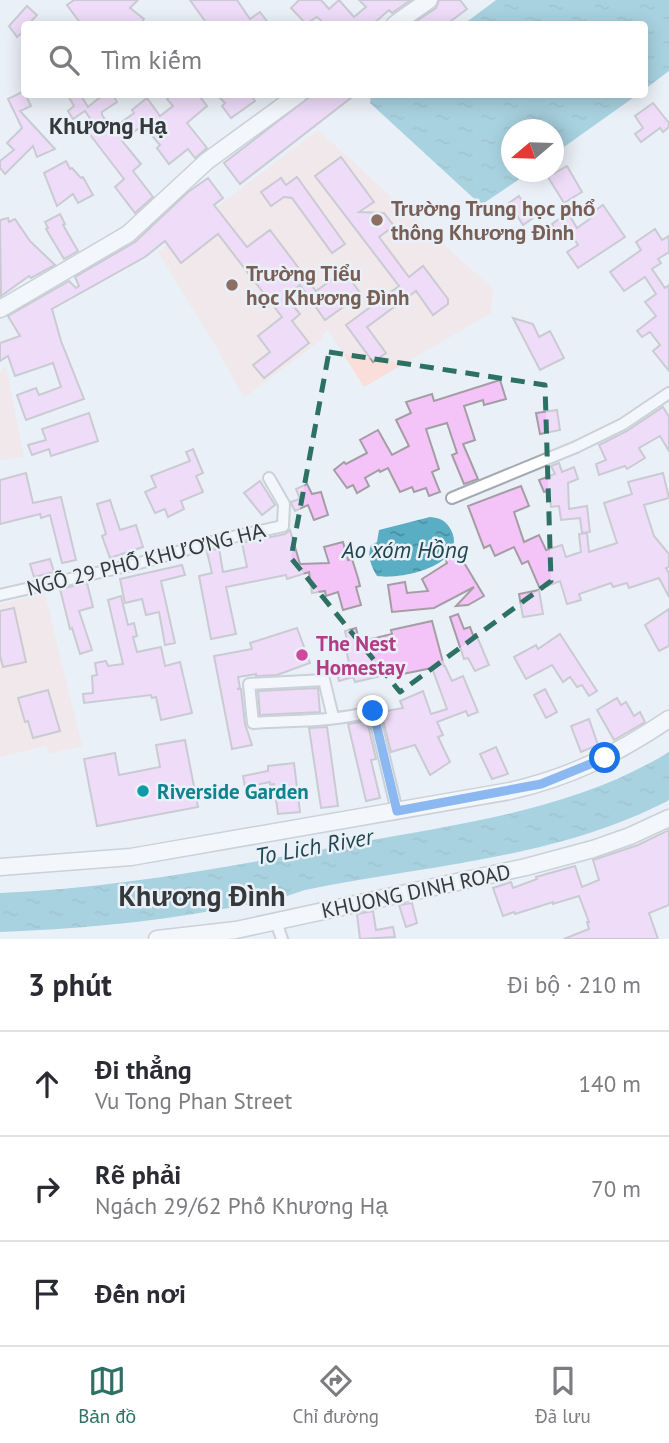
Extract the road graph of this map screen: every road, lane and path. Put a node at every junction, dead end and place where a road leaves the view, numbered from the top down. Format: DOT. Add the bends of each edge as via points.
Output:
graph roads {
  1 [pos="429,0"];
  2 [pos="399,21"];
  3 [pos="294,98"];
  4 [pos="0,309"];
  5 [pos="669,393"];
  6 [pos="269,478"];
  7 [pos="452,498"];
  8 [pos="0,595"];
  9 [pos="332,717"];
  10 [pos="669,719"];
  11 [pos="397,811"];
  12 [pos="669,818"];
  13 [pos="0,867"];
  14 [pos="276,922"];
  15 [pos="157,939"];
  16 [pos="282,939"];
  1 -- 2 [label="main road"];
  3 -- 4 [label="main road" via="217,154 128,234"];
  5 -- 7 [label="street" via="623,424 576,447"];
  6 -- 8 [label="street, NGÕ 29 PHỐ KHƯƠNG HẠ" via="284,504 283,526"];
  9 -- 9 [label="street" via="253,723 249,684 324,680"];
  9 -- 11 [label="street" via="373,711"];
  10 -- 11 [label="main road" via="605,758 541,784"];
  11 -- 13 [label="main road" via="131,858"];
  12 -- 14 [label="main road, KHUONG DINH ROAD" via="593,849 526,867"];
  14 -- 15 [label="main road, KHUONG DINH ROAD"];
  14 -- 16 [label="street"];
}
